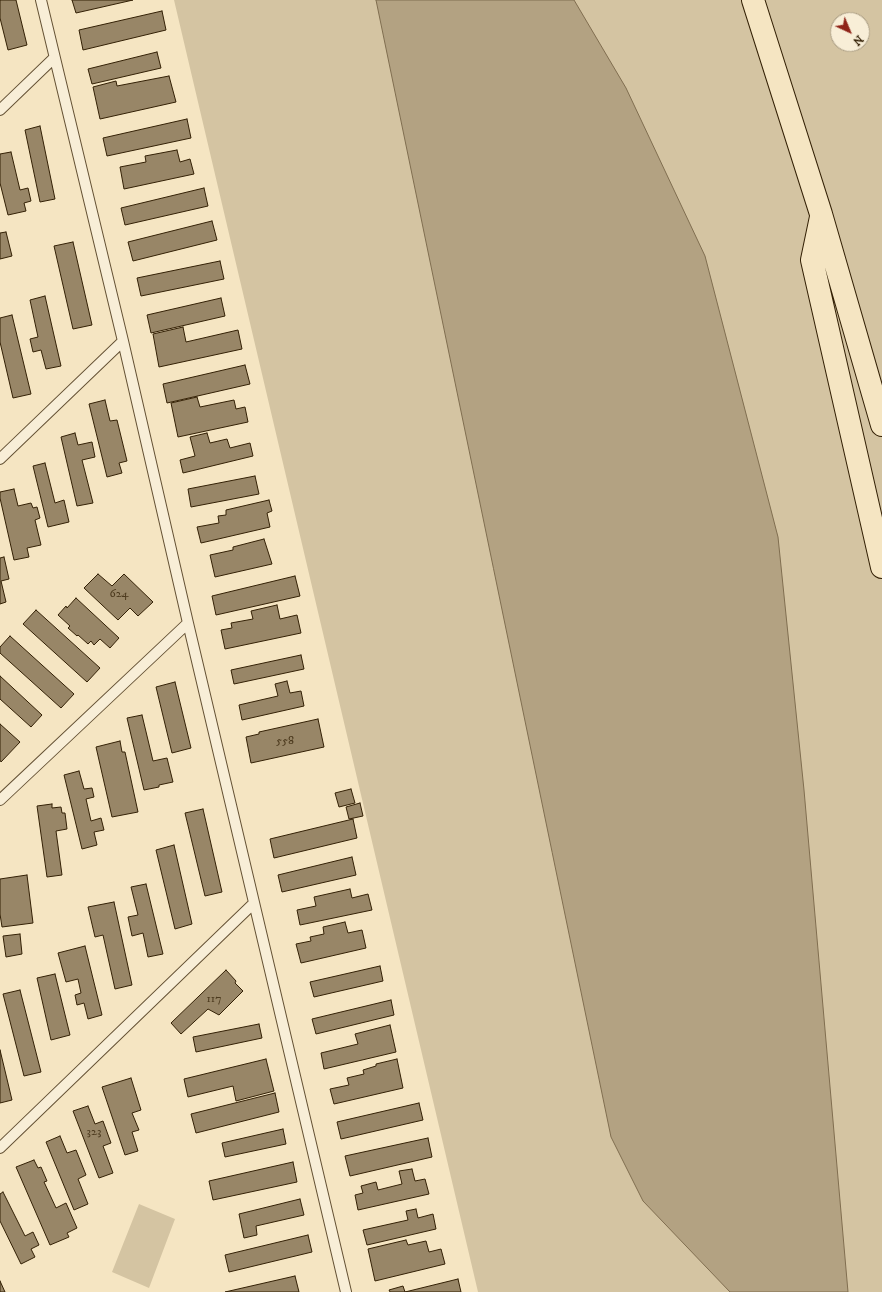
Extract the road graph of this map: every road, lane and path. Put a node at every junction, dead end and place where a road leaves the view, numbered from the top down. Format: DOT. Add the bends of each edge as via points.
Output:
graph roads {
  1 [pos="40,0"];
  2 [pos="753,0"];
  3 [pos="54,58"];
  4 [pos="0,110"];
  5 [pos="822,214"];
  6 [pos="123,340"];
  7 [pos="882,425"];
  8 [pos="0,458"];
  9 [pos="882,567"];
  10 [pos="188,623"];
  11 [pos="0,800"];
  12 [pos="254,903"];
  13 [pos="0,1148"];
  14 [pos="346,1292"];
  1 -- 3 [label="lane"];
  2 -- 5 [label="highway"];
  3 -- 4 [label="lane"];
  3 -- 6 [label="lane"];
  5 -- 7 [label="highway"];
  5 -- 9 [label="highway" via="812,260"];
  6 -- 8 [label="lane"];
  6 -- 10 [label="lane"];
  10 -- 11 [label="lane"];
  10 -- 12 [label="lane"];
  12 -- 13 [label="lane"];
  12 -- 14 [label="lane"];
}
